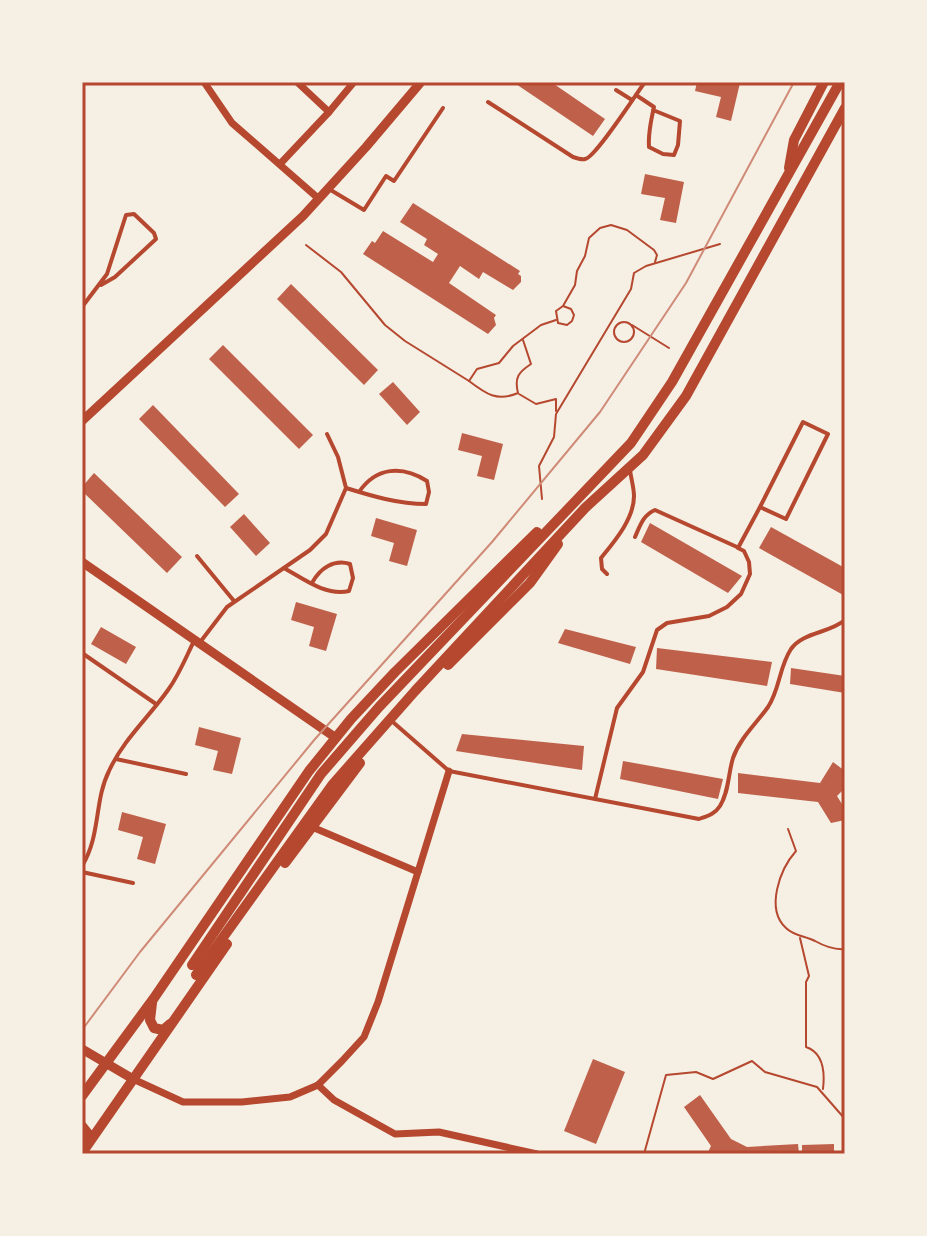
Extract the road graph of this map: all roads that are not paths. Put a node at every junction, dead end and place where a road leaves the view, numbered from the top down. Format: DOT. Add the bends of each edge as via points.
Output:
graph roads {
  1 [pos="204,82"];
  2 [pos="297,82"];
  3 [pos="354,82"];
  4 [pos="421,82"];
  5 [pos="645,82"];
  6 [pos="824,82"];
  7 [pos="840,82"];
  8 [pos="616,90"];
  9 [pos="636,95"];
  10 [pos="632,100"];
  11 [pos="488,102"];
  12 [pos="443,108"];
  13 [pos="845,108"];
  14 [pos="653,110"];
  15 [pos="329,112"];
  16 [pos="280,164"];
  17 [pos="787,179"];
  18 [pos="329,189"];
  19 [pos="319,199"];
  20 [pos="101,285"];
  21 [pos="82,307"];
  22 [pos="82,421"];
  23 [pos="327,434"];
  24 [pos="629,468"];
  25 [pos="346,488"];
  26 [pos="359,492"];
  27 [pos="570,505"];
  28 [pos="760,507"];
  29 [pos="585,508"];
  30 [pos="635,537"];
  31 [pos="738,548"];
  32 [pos="197,556"];
  33 [pos="82,562"];
  34 [pos="284,568"];
  35 [pos="607,574"];
  36 [pos="312,583"];
  37 [pos="234,601"];
  38 [pos="845,620"];
  39 [pos="197,642"];
  40 [pos="82,653"];
  41 [pos="156,704"];
  42 [pos="394,723"];
  43 [pos="336,738"];
  44 [pos="116,759"];
  45 [pos="449,771"];
  46 [pos="186,774"];
  47 [pos="595,799"];
  48 [pos="312,827"];
  49 [pos="82,869"];
  50 [pos="418,872"];
  51 [pos="133,883"];
  52 [pos="154,998"];
  53 [pos="173,1021"];
  54 [pos="82,1049"];
  55 [pos="106,1065"];
  56 [pos="133,1079"];
  57 [pos="318,1085"];
  58 [pos="82,1096"];
  59 [pos="82,1126"];
  60 [pos="82,1152"];
  61 [pos="537,1154"];
  1 -- 16 [label="street" via="232,123"];
  2 -- 15 [label="street"];
  3 -- 15 [label="street"];
  4 -- 18 [label="street"];
  5 -- 9 [label="lane"];
  6 -- 17 [label="main road" via="794,140"];
  7 -- 17 [label="main road"];
  8 -- 10 [label="lane"];
  9 -- 10 [label="lane"];
  9 -- 14 [label="lane"];
  10 -- 11 [label="lane" via="583,160"];
  12 -- 18 [label="lane" via="394,181 386,176 364,210"];
  13 -- 24 [label="main road" via="686,396"];
  14 -- 14 [label="lane" via="649,147 677,156 680,121"];
  15 -- 16 [label="street"];
  16 -- 19 [label="street"];
  17 -- 27 [label="main road" via="672,382 631,443"];
  18 -- 19 [label="street"];
  19 -- 22 [label="street"];
  20 -- 20 [label="lane" via="126,215 134,214 156,239"];
  20 -- 21 [label="lane"];
  23 -- 25 [label="lane"];
  24 -- 29 [label="main road"];
  24 -- 35 [label="lane" via="634,498 618,537 601,558"];
  25 -- 26 [label="lane"];
  25 -- 34 [label="lane" via="326,534"];
  26 -- 26 [label="lane" via="409,504 426,504 429,492 427,481 395,470 380,472"];
  27 -- 29 [label="main road" via="321,774 194,970 333,784"];
  27 -- 43 [label="main road" via="521,545"];
  28 -- 28 [label="lane" via="786,519 828,434 803,422"];
  28 -- 31 [label="lane"];
  29 -- 42 [label="main road" via="530,583"];
  30 -- 31 [label="lane" via="655,510"];
  31 -- 47 [label="lane" via="744,551 750,574 741,594 709,616 667,623 657,630 643,672 617,708"];
  32 -- 37 [label="lane"];
  33 -- 39 [label="street"];
  34 -- 36 [label="lane"];
  34 -- 37 [label="lane"];
  36 -- 36 [label="lane" via="338,593 349,591 350,564 327,566"];
  37 -- 39 [label="lane"];
  38 -- 47 [label="lane" via="794,645 769,706 741,742 716,812 699,819"];
  39 -- 41 [label="lane"];
  39 -- 43 [label="street"];
  40 -- 41 [label="lane"];
  41 -- 44 [label="lane"];
  42 -- 45 [label="lane"];
  42 -- 48 [label="main road"];
  43 -- 52 [label="main road"];
  44 -- 46 [label="lane"];
  44 -- 49 [label="lane" via="103,785 96,833"];
  45 -- 47 [label="lane"];
  45 -- 50 [label="street"];
  48 -- 50 [label="street"];
  48 -- 53 [label="main road"];
  49 -- 51 [label="lane"];
  50 -- 57 [label="street" via="364,1037"];
  52 -- 53 [label="main road" via="154,1028 163,1030"];
  52 -- 55 [label="main road"];
  53 -- 56 [label="main road"];
  54 -- 55 [label="street"];
  55 -- 56 [label="street"];
  55 -- 58 [label="main road"];
  56 -- 57 [label="street" via="183,1102 290,1097"];
  56 -- 60 [label="main road"];
  57 -- 61 [label="street" via="334,1100 395,1134 439,1132"];
  59 -- 60 [label="main road" via="90,1136"];
}
